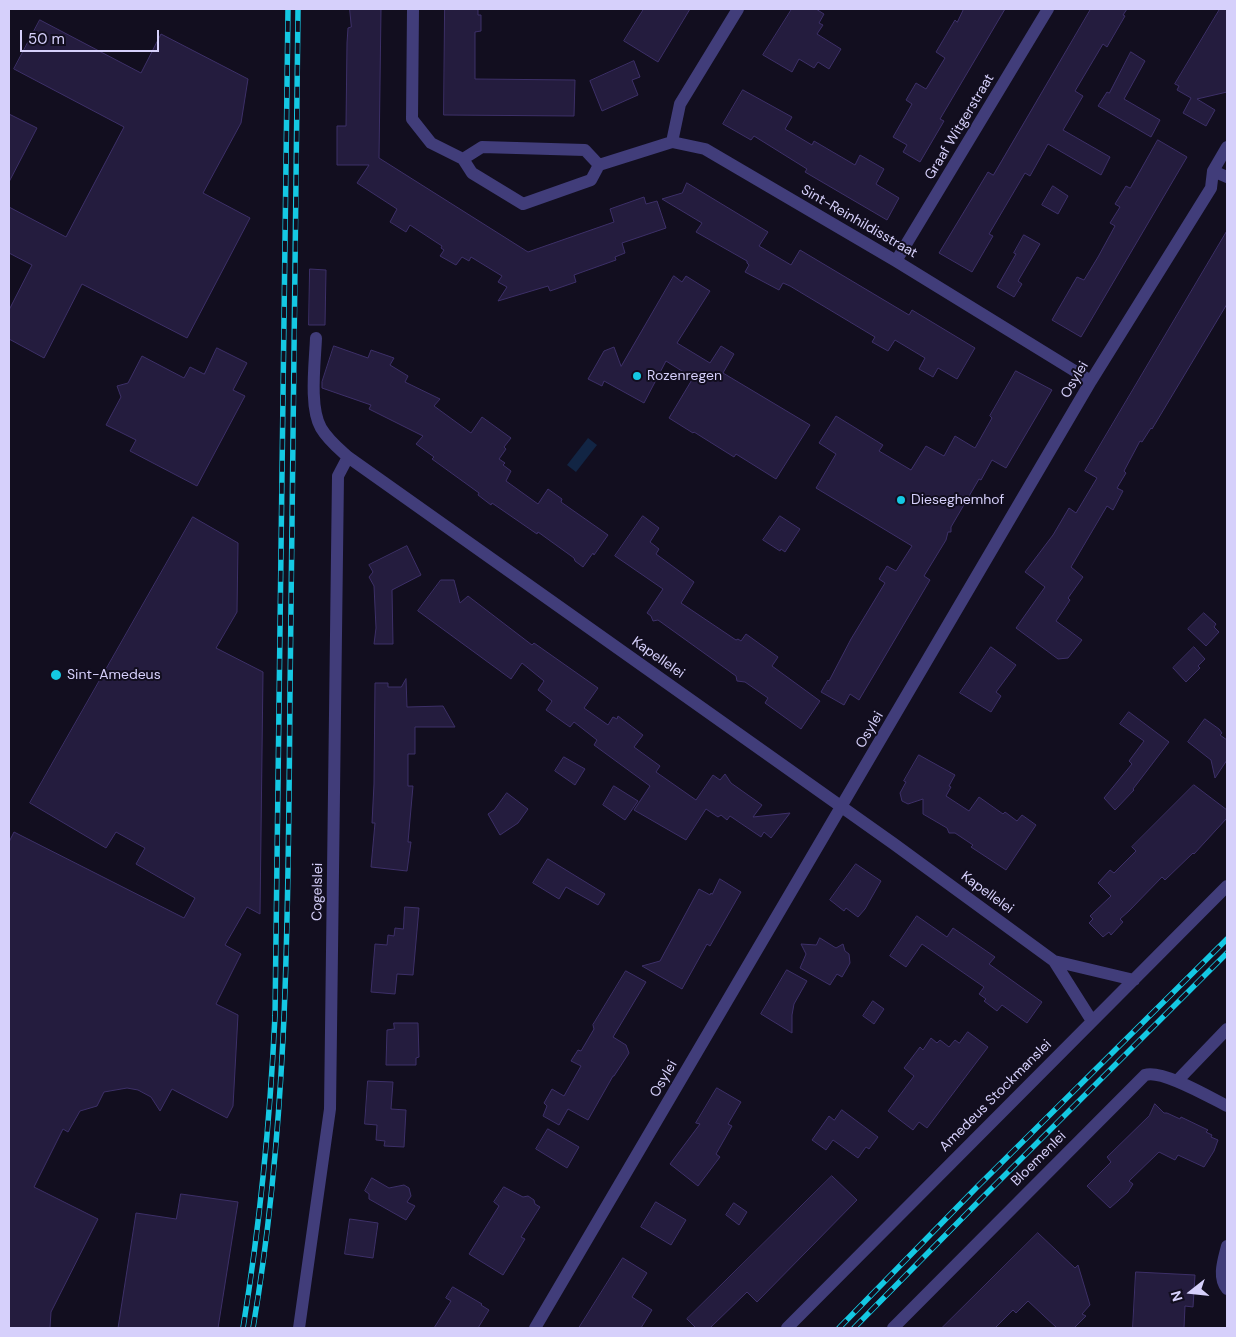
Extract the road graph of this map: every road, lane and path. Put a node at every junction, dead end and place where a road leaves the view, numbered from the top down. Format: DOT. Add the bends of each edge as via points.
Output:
graph roads {
  1 [pos="413,9"];
  2 [pos="738,9"];
  3 [pos="1048,9"];
  4 [pos="672,142"];
  5 [pos="1227,147"];
  6 [pos="463,159"];
  7 [pos="599,165"];
  8 [pos="1213,171"];
  9 [pos="1227,177"];
  10 [pos="896,261"];
  11 [pos="316,338"];
  12 [pos="1091,381"];
  13 [pos="348,457"];
  14 [pos="842,806"];
  15 [pos="1227,886"];
  16 [pos="1054,961"];
  17 [pos="1134,980"];
  18 [pos="1092,1021"];
  19 [pos="1227,1029"];
  20 [pos="1177,1081"];
  21 [pos="1227,1106"];
  22 [pos="1227,1246"];
  23 [pos="1227,1289"];
  24 [pos="299,1328"];
  25 [pos="535,1328"];
  26 [pos="787,1328"];
  27 [pos="893,1328"];
  1 -- 6 [label="street" via="412,119 431,143"];
  2 -- 4 [label="street" via="680,104"];
  3 -- 10 [label="street, Graaf Witgerstraat"];
  4 -- 7 [label="street, Sint-Reinhildisstraat"];
  4 -- 10 [label="street, Sint-Reinhildisstraat" via="705,149"];
  5 -- 8 [label="street, Osylei"];
  6 -- 7 [label="street" via="482,147 586,150"];
  6 -- 7 [label="street" via="472,173 523,204 590,180"];
  8 -- 9 [label="street"];
  8 -- 12 [label="street, Osylei" via="1211,188"];
  10 -- 12 [label="street, Sint-Reinhildisstraat"];
  11 -- 13 [label="street, Kapellelei" via="316,416 327,437"];
  12 -- 14 [label="street, Osylei"];
  13 -- 14 [label="street, Kapellelei"];
  13 -- 24 [label="street, Cogelslei" via="338,476 330,1109"];
  14 -- 16 [label="street, Kapellelei"];
  14 -- 25 [label="street, Osylei"];
  15 -- 17 [label="street, Amedeus Stockmanslei"];
  16 -- 17 [label="street, Kapellelei"];
  16 -- 18 [label="street, Kapellelei"];
  17 -- 18 [label="street, Amedeus Stockmanslei"];
  18 -- 26 [label="street, Amedeus Stockmanslei"];
  19 -- 20 [label="street"];
  20 -- 21 [label="street, Bloemenlei"];
  20 -- 27 [label="street, Bloemenlei" via="1155,1074 1140,1079"];
  22 -- 23 [label="street" via="1221,1275"];
}
